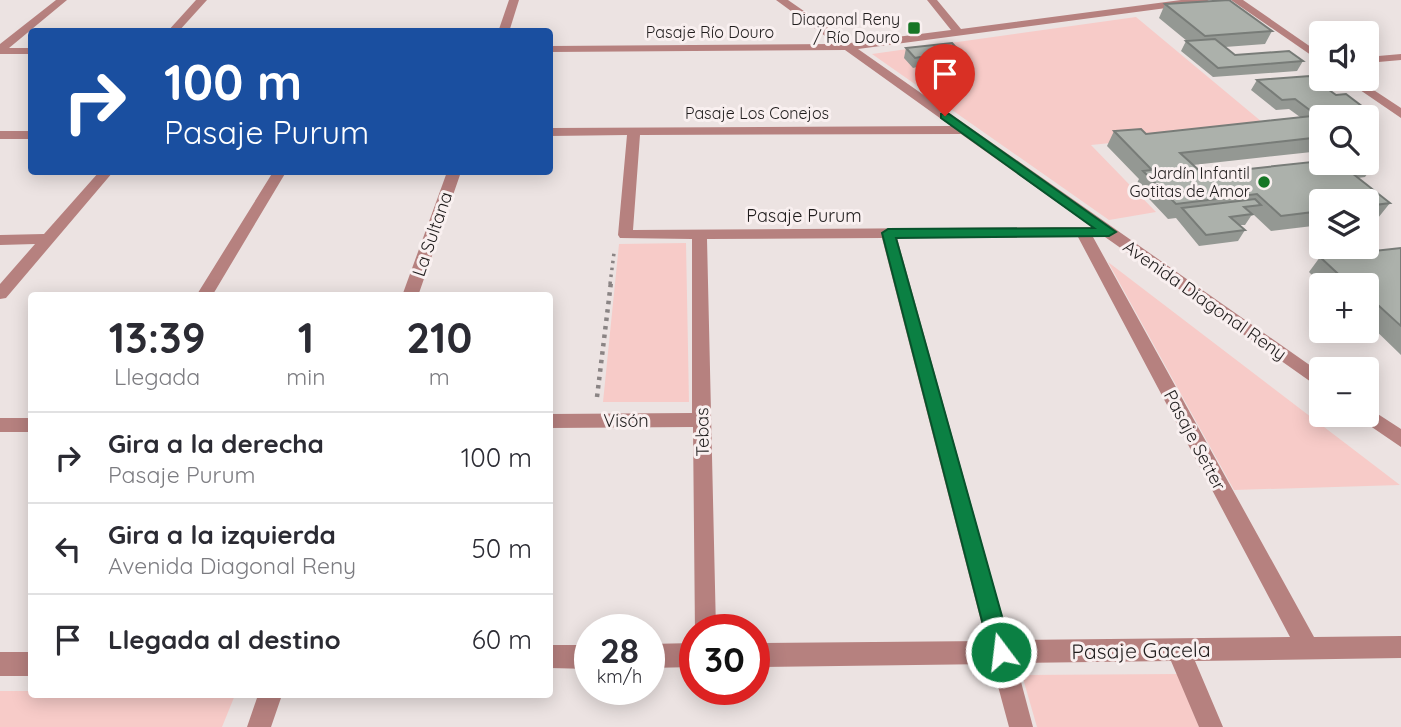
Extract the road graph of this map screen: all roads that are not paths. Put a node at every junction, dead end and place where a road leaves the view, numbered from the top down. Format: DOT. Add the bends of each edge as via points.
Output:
graph roads {
  1 [pos="62,0"];
  2 [pos="202,0"];
  3 [pos="514,0"];
  4 [pos="781,0"];
  5 [pos="932,0"];
  6 [pos="1205,0"];
  7 [pos="1236,0"];
  8 [pos="176,28"];
  9 [pos="504,28"];
  10 [pos="958,32"];
  11 [pos="847,47"];
  12 [pos="553,49"];
  13 [pos="0,50"];
  14 [pos="28,51"];
  15 [pos="1309,51"];
  16 [pos="1401,57"];
  17 [pos="1379,59"];
  18 [pos="1367,91"];
  19 [pos="1401,114"];
  20 [pos="964,130"];
  21 [pos="553,132"];
  22 [pos="634,132"];
  23 [pos="0,135"];
  24 [pos="28,135"];
  25 [pos="103,175"];
  26 [pos="277,175"];
  27 [pos="453,175"];
  28 [pos="1083,232"];
  29 [pos="1109,232"];
  30 [pos="888,233"];
  31 [pos="699,235"];
  32 [pos="0,240"];
  33 [pos="47,240"];
  34 [pos="206,292"];
  35 [pos="411,292"];
  36 [pos="0,294"];
  37 [pos="1309,374"];
  38 [pos="702,420"];
  39 [pos="553,421"];
  40 [pos="1379,423"];
  41 [pos="0,425"];
  42 [pos="28,425"];
  43 [pos="1401,439"];
  44 [pos="705,614"];
  45 [pos="1401,647"];
  46 [pos="1308,648"];
  47 [pos="1178,650"];
  48 [pos="1001,652"];
  49 [pos="770,655"];
  50 [pos="553,657"];
  51 [pos="574,657"];
  52 [pos="0,664"];
  53 [pos="28,664"];
  54 [pos="269,698"];
  55 [pos="259,727"];
  56 [pos="1021,727"];
  57 [pos="1211,727"];
  1 -- 13 [label="street"];
  2 -- 8 [label="street"];
  3 -- 9 [label="street"];
  4 -- 11 [label="street, Avenida Diagonal Reny"];
  5 -- 10 [label="street"];
  6 -- 10 [label="street, Pasaje Río Douro"];
  7 -- 15 [label="street"];
  10 -- 11 [label="street, Pasaje Río Douro"];
  11 -- 12 [label="street, Pasaje Río Douro"];
  11 -- 20 [label="street, Avenida Diagonal Reny"];
  13 -- 14 [label="street"];
  16 -- 17 [label="street"];
  18 -- 19 [label="street"];
  20 -- 22 [label="street, Pasaje Los Conejos"];
  20 -- 29 [label="street, Avenida Diagonal Reny"];
  21 -- 22 [label="street, Pasaje Los Conejos"];
  22 -- 31 [label="street, Pasaje Purum" via="625,235"];
  23 -- 24 [label="street"];
  25 -- 33 [label="street"];
  26 -- 34 [label="street"];
  27 -- 35 [label="street, La Sultana"];
  28 -- 29 [label="street, Pasaje Purum"];
  28 -- 30 [label="street, Pasaje Purum"];
  28 -- 46 [label="street, Pasaje Setter"];
  29 -- 37 [label="street, Avenida Diagonal Reny"];
  30 -- 31 [label="street, Pasaje Purum"];
  30 -- 48 [label="street"];
  31 -- 38 [label="street, Tebas"];
  32 -- 33 [label="street"];
  33 -- 36 [label="street"];
  38 -- 39 [label="street, Visón"];
  38 -- 44 [label="street, Tebas"];
  40 -- 43 [label="street"];
  41 -- 42 [label="street"];
  45 -- 46 [label="street, Pasaje Gacela"];
  46 -- 47 [label="street, Pasaje Gacela"];
  47 -- 48 [label="street, Pasaje Gacela"];
  47 -- 57 [label="street"];
  48 -- 49 [label="street, Pasaje Gacela"];
  48 -- 56 [label="street"];
  50 -- 51 [label="street"];
  52 -- 53 [label="street"];
  54 -- 55 [label="street"];
}
